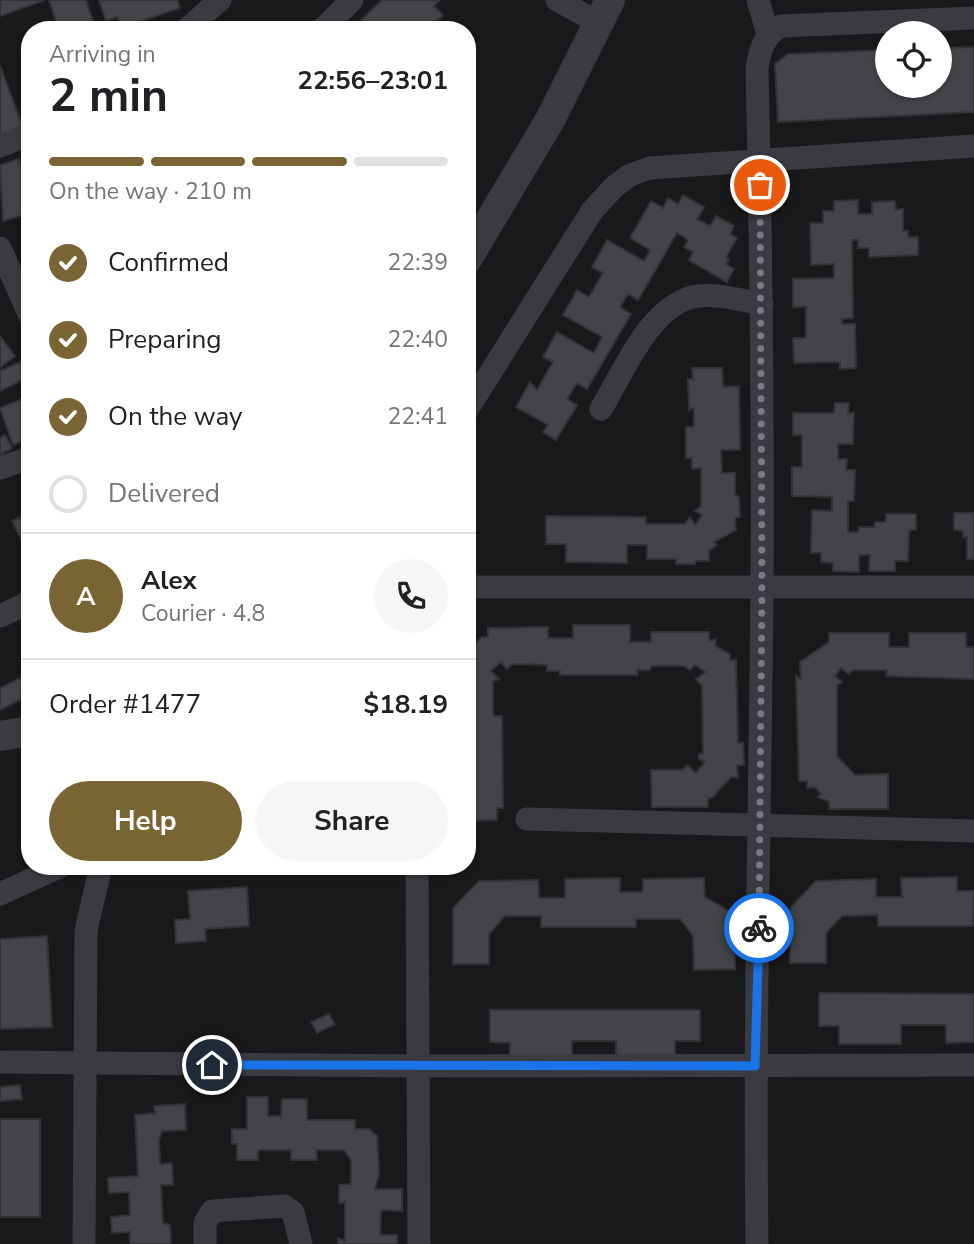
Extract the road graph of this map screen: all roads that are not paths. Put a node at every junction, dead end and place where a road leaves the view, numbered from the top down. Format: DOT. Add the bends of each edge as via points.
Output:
graph roads {
  1 [pos="220,0"];
  2 [pos="352,0"];
  3 [pos="557,0"];
  4 [pos="758,0"];
  5 [pos="604,11"];
  6 [pos="974,18"];
  7 [pos="196,21"];
  8 [pos="331,21"];
  9 [pos="768,34"];
  10 [pos="21,138"];
  11 [pos="0,146"];
  12 [pos="974,146"];
  13 [pos="759,162"];
  14 [pos="476,244"];
  15 [pos="0,248"];
  16 [pos="21,294"];
  17 [pos="762,304"];
  18 [pos="476,396"];
  19 [pos="601,409"];
  20 [pos="21,461"];
  21 [pos="0,468"];
  22 [pos="762,585"];
  23 [pos="476,587"];
  24 [pos="974,587"];
  25 [pos="21,606"];
  26 [pos="0,616"];
  27 [pos="21,732"];
  28 [pos="0,736"];
  29 [pos="527,819"];
  30 [pos="759,826"];
  31 [pos="974,831"];
  32 [pos="41,875"];
  33 [pos="99,875"];
  34 [pos="417,875"];
  35 [pos="0,894"];
  36 [pos="0,1062"];
  37 [pos="83,1064"];
  38 [pos="974,1065"];
  39 [pos="419,1066"];
  40 [pos="755,1066"];
  41 [pos="84,1244"];
  42 [pos="205,1244"];
  43 [pos="301,1244"];
  44 [pos="419,1244"];
  45 [pos="757,1244"];
  1 -- 7 [label="street"];
  2 -- 8 [label="street"];
  3 -- 5 [label="street"];
  4 -- 9 [label="street"];
  5 -- 14 [label="street" via="550,120"];
  6 -- 9 [label="street" via="781,26"];
  9 -- 13 [label="street" via="757,69"];
  10 -- 11 [label="street"];
  12 -- 13 [label="street"];
  13 -- 17 [label="street"];
  13 -- 18 [label="street" via="650,168 614,187 592,211"];
  15 -- 16 [label="street"];
  17 -- 19 [label="street" via="717,296 692,297 671,307 652,324"];
  17 -- 22 [label="street"];
  20 -- 21 [label="street"];
  22 -- 23 [label="street"];
  22 -- 24 [label="street"];
  22 -- 30 [label="street"];
  25 -- 26 [label="street"];
  27 -- 28 [label="street"];
  29 -- 30 [label="street"];
  30 -- 31 [label="street"];
  30 -- 40 [label="street"];
  32 -- 35 [label="street"];
  33 -- 37 [label="street" via="86,930"];
  34 -- 39 [label="street"];
  36 -- 37 [label="street"];
  37 -- 39 [label="street"];
  37 -- 41 [label="street"];
  38 -- 40 [label="street"];
  39 -- 40 [label="street"];
  39 -- 44 [label="street"];
  40 -- 45 [label="street"];
  42 -- 43 [label="street" via="205,1223 212,1211 284,1206 293,1212"];
}
